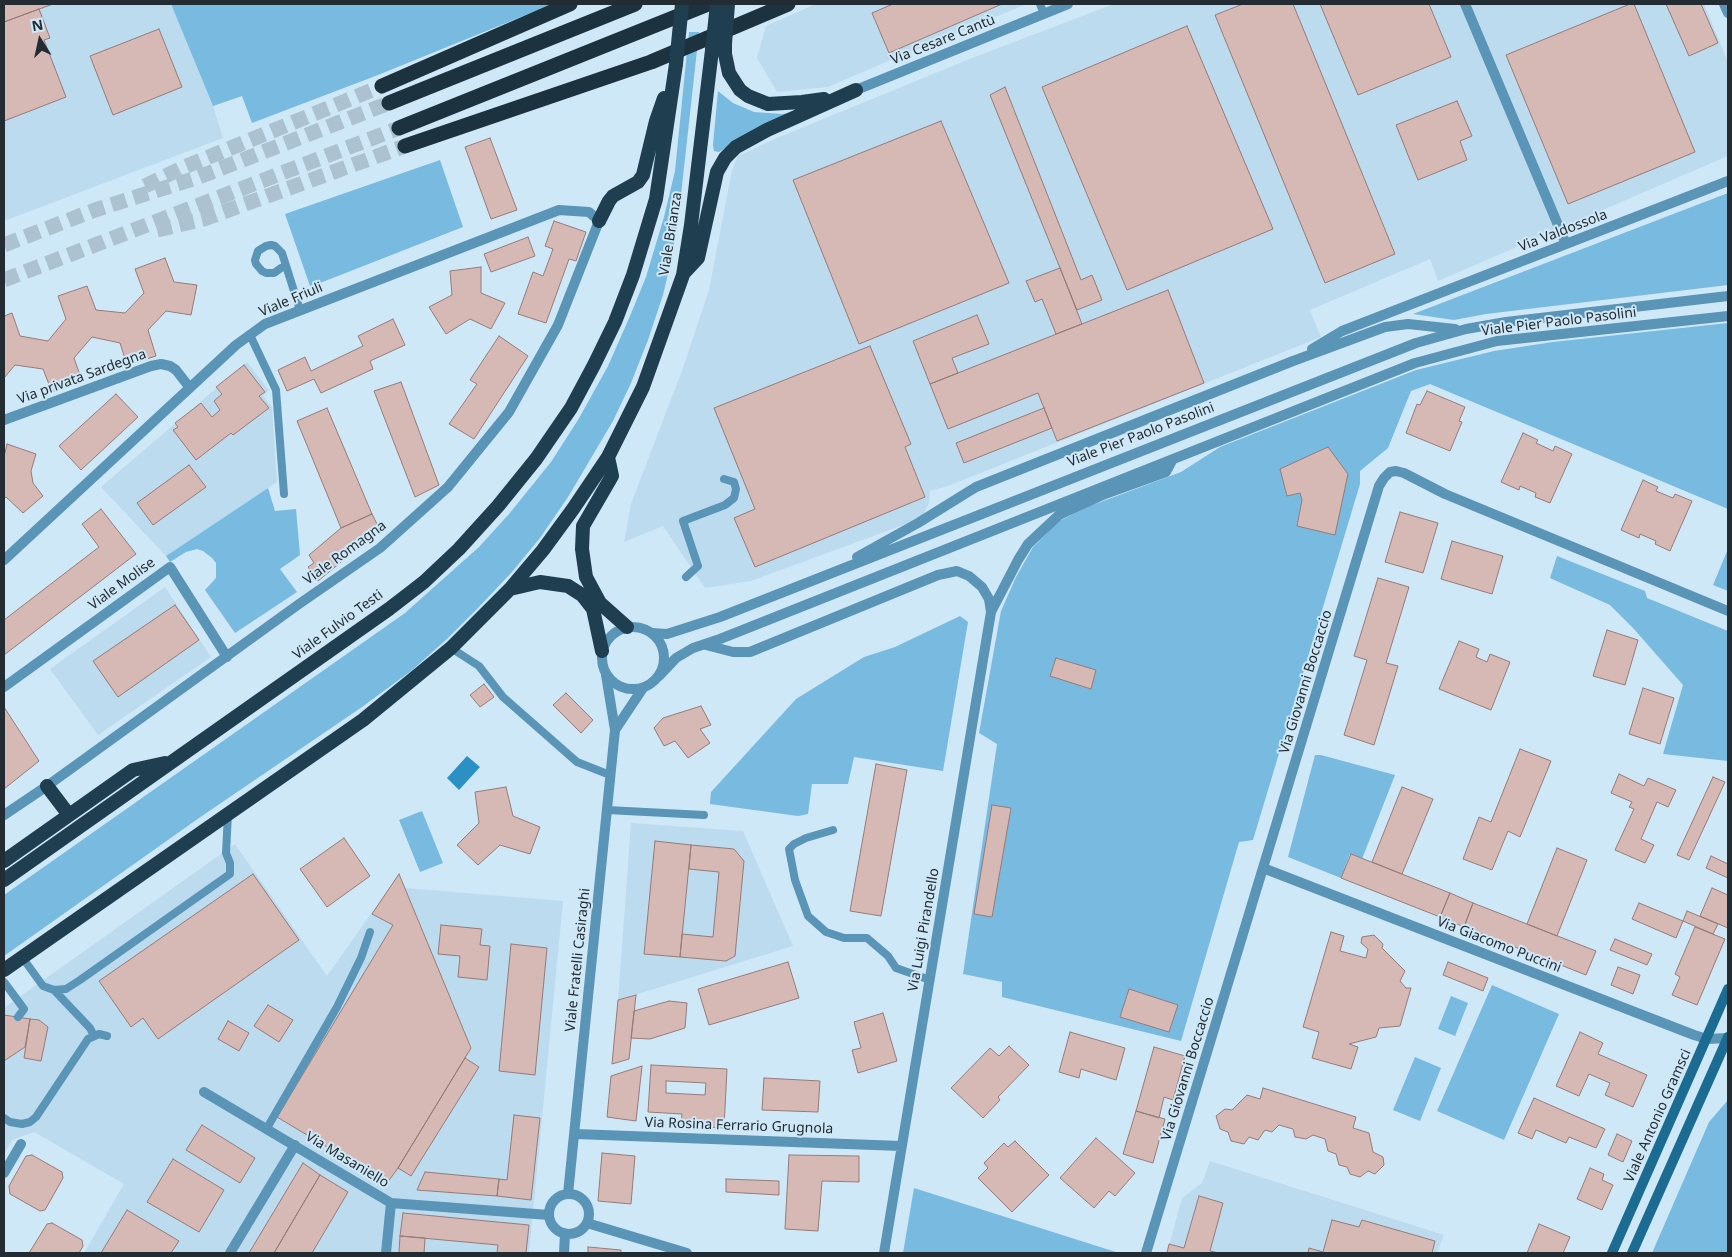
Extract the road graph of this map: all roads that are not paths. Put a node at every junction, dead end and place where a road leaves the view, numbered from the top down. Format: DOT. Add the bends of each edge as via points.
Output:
graph roads {
  1 [pos="570,4"];
  2 [pos="635,4"];
  3 [pos="682,4"];
  4 [pos="708,4"];
  5 [pos="717,4"];
  6 [pos="728,4"];
  7 [pos="788,4"];
  8 [pos="1068,4"];
  9 [pos="1465,4"];
  10 [pos="1724,4"];
  11 [pos="1042,9"];
  12 [pos="1728,13"];
  13 [pos="719,47"];
  14 [pos="676,64"];
  15 [pos="382,86"];
  16 [pos="856,90"];
  17 [pos="389,103"];
  18 [pos="399,128"];
  19 [pos="405,146"];
  20 [pos="1728,182"];
  21 [pos="599,221"];
  22 [pos="1566,244"];
  23 [pos="281,268"];
  24 [pos="683,274"];
  25 [pos="1728,296"];
  26 [pos="1408,306"];
  27 [pos="300,310"];
  28 [pos="1728,316"];
  29 [pos="614,322"];
  30 [pos="1466,329"];
  31 [pos="250,335"];
  32 [pos="1293,361"];
  33 [pos="190,388"];
  34 [pos="4,420"];
  35 [pos="608,457"];
  36 [pos="1173,458"];
  37 [pos="724,479"];
  38 [pos="284,494"];
  39 [pos="4,560"];
  40 [pos="828,574"];
  41 [pos="686,577"];
  42 [pos="510,589"];
  43 [pos="1728,611"];
  44 [pos="991,612"];
  45 [pos="626,627"];
  46 [pos="652,633"];
  47 [pos="705,644"];
  48 [pos="451,648"];
  49 [pos="602,651"];
  50 [pos="228,657"];
  51 [pos="606,675"];
  52 [pos="659,676"];
  53 [pos="4,687"];
  54 [pos="643,688"];
  55 [pos="615,730"];
  56 [pos="173,762"];
  57 [pos="610,775"];
  58 [pos="47,786"];
  59 [pos="607,810"];
  60 [pos="228,814"];
  61 [pos="4,815"];
  62 [pos="69,815"];
  63 [pos="704,815"];
  64 [pos="833,830"];
  65 [pos="4,861"];
  66 [pos="1263,868"];
  67 [pos="4,880"];
  68 [pos="370,932"];
  69 [pos="22,957"];
  70 [pos="4,970"];
  71 [pos="930,980"];
  72 [pos="4,982"];
  73 [pos="1728,989"];
  74 [pos="54,990"];
  75 [pos="18,1017"];
  76 [pos="94,1036"];
  77 [pos="107,1036"];
  78 [pos="1728,1038"];
  79 [pos="1707,1039"];
  80 [pos="204,1092"];
  81 [pos="4,1118"];
  82 [pos="267,1128"];
  83 [pos="575,1134"];
  84 [pos="21,1144"];
  85 [pos="295,1145"];
  86 [pos="901,1146"];
  87 [pos="4,1172"];
  88 [pos="568,1194"];
  89 [pos="391,1203"];
  90 [pos="549,1215"];
  91 [pos="587,1223"];
  92 [pos="565,1234"];
  93 [pos="230,1253"];
  94 [pos="386,1253"];
  95 [pos="564,1253"];
  96 [pos="687,1253"];
  97 [pos="884,1253"];
  98 [pos="1146,1253"];
  99 [pos="1612,1253"];
  100 [pos="1632,1253"];
  1 -- 15 [label="highway"];
  2 -- 17 [label="highway"];
  3 -- 14 [label="highway, Viale Brianza, bridge"];
  4 -- 18 [label="highway"];
  5 -- 13 [label="highway, Viale Brianza, bridge"];
  6 -- 13 [label="highway, bridge"];
  7 -- 19 [label="highway" via="651,62"];
  8 -- 11 [label="street, Via Cesare Cantù"];
  9 -- 22 [label="street"];
  10 -- 12 [label="street"];
  11 -- 16 [label="street, Via Cesare Cantù"];
  13 -- 16 [label="highway" via="734,82 740,90 758,101 768,104 821,100"];
  13 -- 24 [label="highway, Viale Brianza"];
  14 -- 21 [label="highway" via="656,121 643,175 638,182 609,200"];
  14 -- 29 [label="highway, Viale Brianza" via="656,199 633,275"];
  16 -- 24 [label="highway" via="767,130 736,147 725,158 717,172 698,258"];
  20 -- 22 [label="street, Via Valdossola"];
  21 -- 27 [label="street, Viale Friuli" via="589,212 559,210"];
  21 -- 50 [label="street, Viale Romagna" via="558,325 509,412 448,487 380,548"];
  22 -- 26 [label="street, Via Valdossola"];
  23 -- 27 [label="lane" via="274,273 262,272 255,260 258,251 271,245 282,253"];
  24 -- 35 [label="highway, Viale Brianza" via="643,387"];
  25 -- 30 [label="street, Viale Pier Paolo Pasolini"];
  26 -- 32 [label="street, Viale Pier Paolo Pasolini" via="1342,331"];
  27 -- 31 [label="street, Viale Friuli" via="265,324"];
  28 -- 36 [label="street, Viale Pier Paolo Pasolini" via="1497,341 1452,352 1415,363"];
  29 -- 56 [label="highway, Viale Fulvio Testi" via="594,366 536,459 459,549 389,609"];
  30 -- 32 [label="street, Viale Pier Paolo Pasolini" via="1408,324 1385,327"];
  30 -- 40 [label="street, Viale Pier Paolo Pasolini" via="1416,342"];
  31 -- 33 [label="street, Viale Friuli"];
  31 -- 38 [label="lane" via="276,390"];
  32 -- 40 [label="street, Viale Pier Paolo Pasolini" via="976,487"];
  33 -- 34 [label="street, Via privata Sardegna" via="176,370 161,364"];
  33 -- 39 [label="street, Viale Friuli"];
  35 -- 42 [label="highway" via="573,510"];
  35 -- 45 [label="highway" via="612,476 583,526 582,549 586,577 600,603"];
  36 -- 44 [label="street, Viale Pier Paolo Pasolini" via="1166,472 1105,494 1059,516 1028,544"];
  36 -- 47 [label="street, Viale Pier Paolo Pasolini"];
  37 -- 41 [label="lane" via="734,482 734,498 725,505 684,521 698,566"];
  40 -- 46 [label="street, Viale Pier Paolo Pasolini" via="685,629 667,634"];
  42 -- 48 [label="highway"];
  42 -- 49 [label="highway" via="540,582 568,586 582,595 593,609"];
  43 -- 66 [label="street, Via Giovanni Boccaccio" via="1445,494 1404,473 1390,472 1380,486"];
  44 -- 47 [label="street" via="982,587 957,571 938,575 750,652 733,652"];
  44 -- 71 [label="street, Via Luigi Pirandello"];
  45 -- 46 [label="street" via="640,627"];
  45 -- 49 [label="street" via="607,640"];
  46 -- 52 [label="street" via="664,653 664,665"];
  47 -- 52 [label="street, Viale Pier Paolo Pasolini" via="676,658"];
  48 -- 57 [label="lane" via="479,666 503,697 577,762"];
  48 -- 60 [label="highway" via="363,720"];
  49 -- 51 [label="street"];
  50 -- 53 [label="street, Viale Molise" via="170,567"];
  50 -- 58 [label="street, Viale Romagna"];
  51 -- 54 [label="street" via="622,688"];
  51 -- 55 [label="street, Viale Fratelli Casiraghi"];
  52 -- 54 [label="street"];
  54 -- 55 [label="street, Viale Fratelli Casiraghi"];
  55 -- 57 [label="street, Viale Fratelli Casiraghi"];
  56 -- 62 [label="highway" via="133,770"];
  56 -- 67 [label="highway, Viale Fulvio Testi"];
  57 -- 59 [label="street, Viale Fratelli Casiraghi"];
  58 -- 61 [label="street, Viale Romagna"];
  58 -- 62 [label="highway"];
  59 -- 63 [label="lane"];
  59 -- 83 [label="street, Viale Fratelli Casiraghi"];
  60 -- 69 [label="highway"];
  60 -- 74 [label="lane" via="226,853 230,874 73,985"];
  62 -- 65 [label="highway"];
  64 -- 71 [label="lane" via="806,838 789,849 795,880 808,916 826,932 844,938 867,938 888,956 896,968"];
  66 -- 79 [label="street, Via Giacomo Puccini"];
  66 -- 98 [label="street, Via Giovanni Boccaccio"];
  68 -- 82 [label="lane" via="361,958 336,1007"];
  69 -- 70 [label="highway"];
  69 -- 74 [label="lane" via="43,986"];
  71 -- 86 [label="street, Via Luigi Pirandello"];
  72 -- 75 [label="lane" via="24,1009"];
  73 -- 79 [label="main road, Viale Antonio Gramsci"];
  74 -- 76 [label="lane"];
  76 -- 77 [label="lane"];
  76 -- 81 [label="lane" via="88,1039 36,1117 22,1124"];
  78 -- 79 [label="street, Via Giacomo Puccini"];
  78 -- 100 [label="main road"];
  79 -- 99 [label="main road, Viale Antonio Gramsci"];
  80 -- 82 [label="street, Via Masaniello"];
  82 -- 85 [label="street, Via Masaniello"];
  83 -- 86 [label="street, Via Rosina Ferrario Grugnola"];
  83 -- 88 [label="street, Viale Fratelli Casiraghi"];
  84 -- 87 [label="street"];
  85 -- 89 [label="street, Via Masaniello"];
  85 -- 93 [label="street"];
  86 -- 97 [label="street, Via Luigi Pirandello"];
  88 -- 90 [label="street" via="556,1199"];
  88 -- 91 [label="street" via="582,1198 586,1203 589,1209"];
  89 -- 90 [label="street, Via Masaniello"];
  89 -- 94 [label="street"];
  90 -- 92 [label="street" via="554,1227"];
  91 -- 92 [label="street" via="578,1232"];
  91 -- 96 [label="street"];
  92 -- 95 [label="street"];
}
